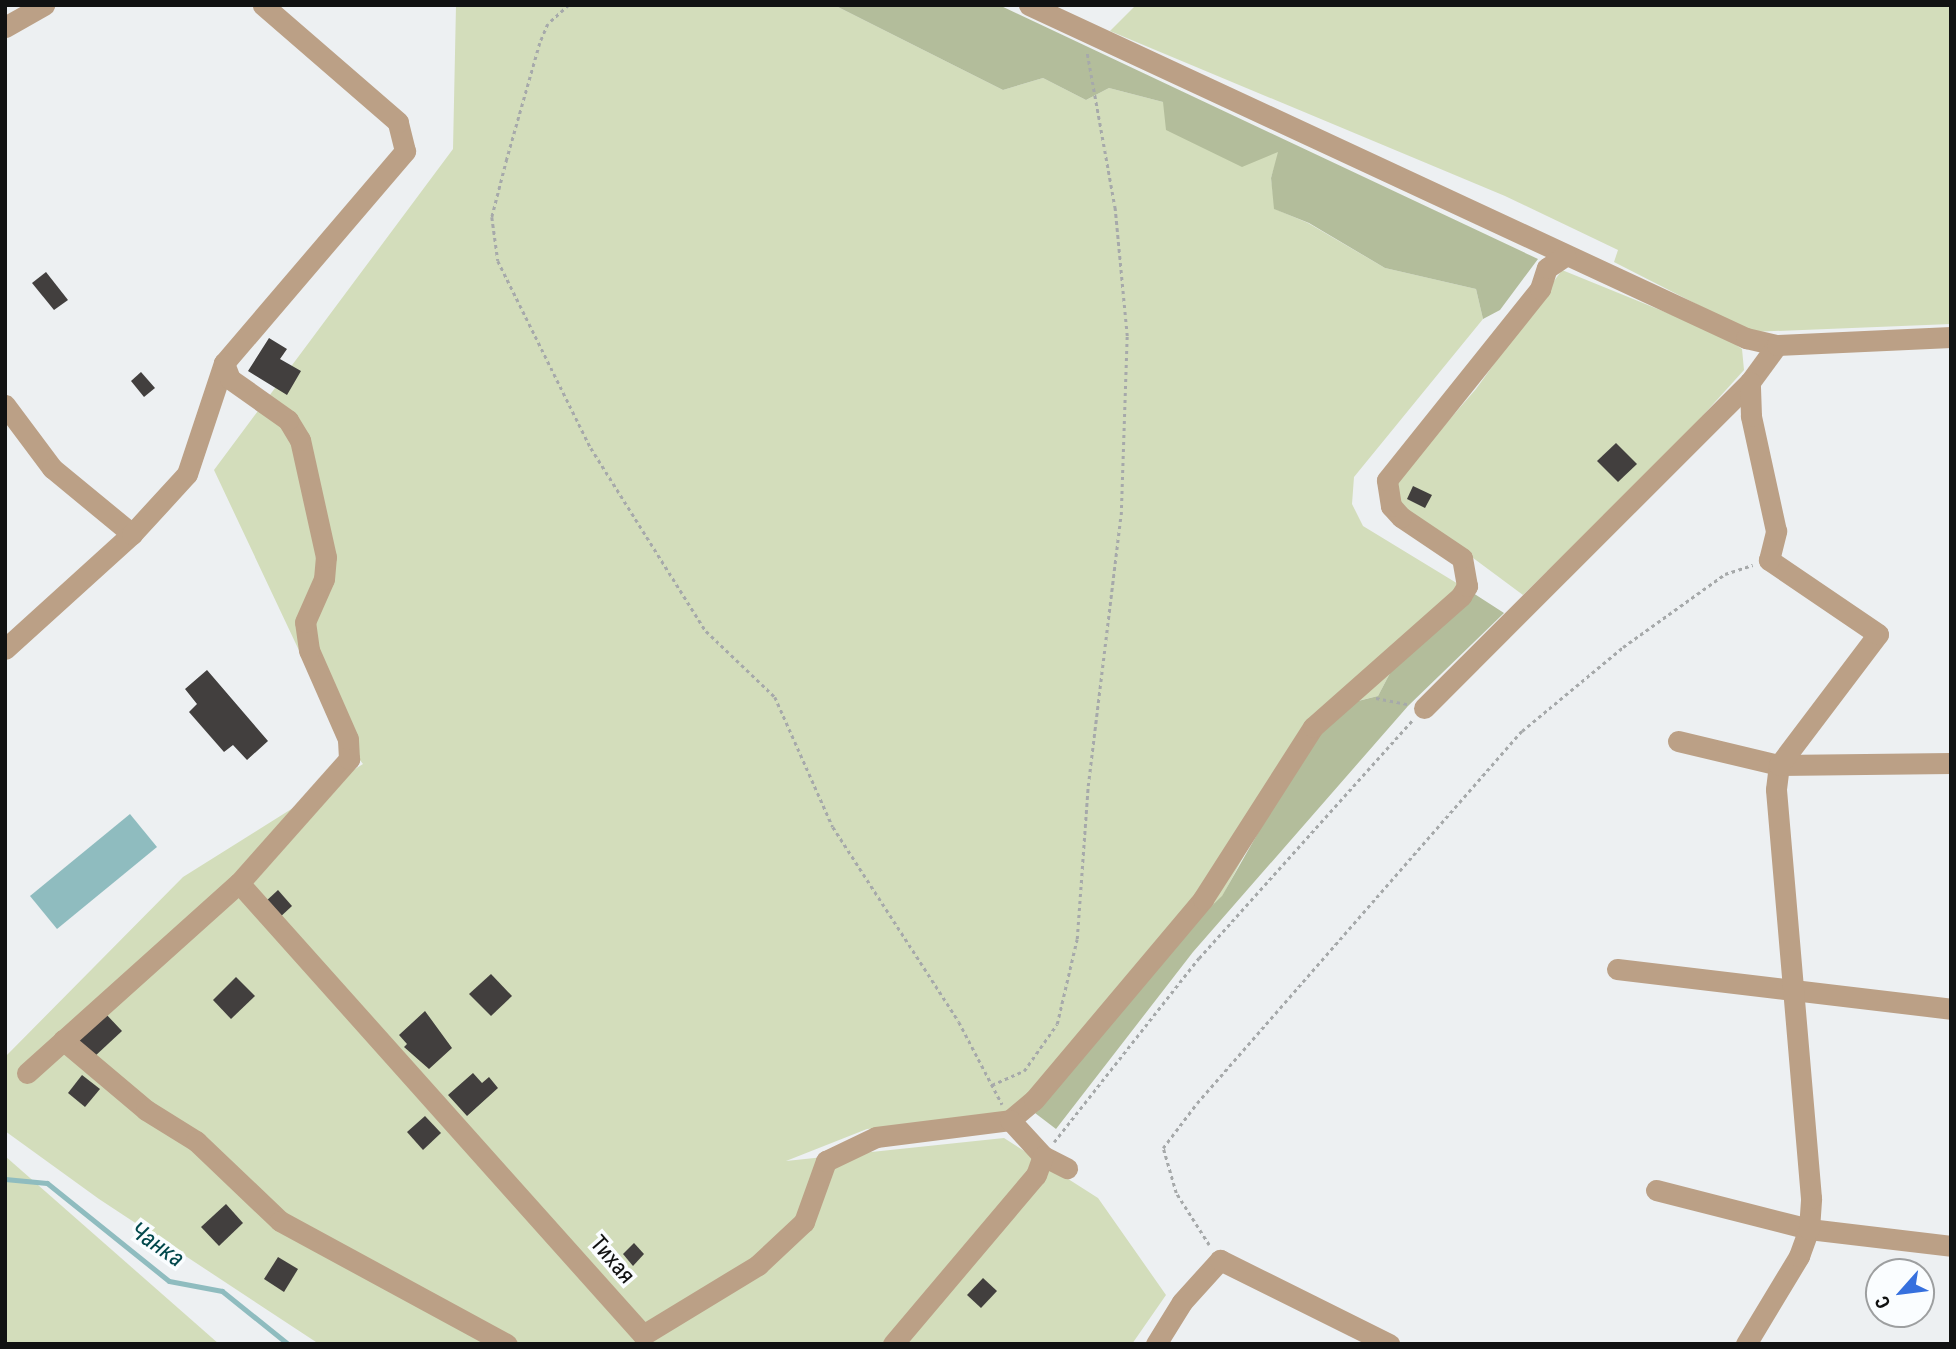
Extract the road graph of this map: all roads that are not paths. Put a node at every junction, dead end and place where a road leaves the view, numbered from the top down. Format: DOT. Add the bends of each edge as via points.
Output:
graph roads {
  1 [pos="44,5"];
  2 [pos="263,5"];
  3 [pos="1039,7"];
  4 [pos="5,27"];
  5 [pos="1565,256"];
  6 [pos="1951,337"];
  7 [pos="1777,345"];
  8 [pos="223,363"];
  9 [pos="1750,382"];
  10 [pos="5,405"];
  11 [pos="132,534"];
  12 [pos="5,649"];
  13 [pos="1424,708"];
  14 [pos="1678,741"];
  15 [pos="1951,762"];
  16 [pos="1779,765"];
  17 [pos="239,883"];
  18 [pos="1617,970"];
  19 [pos="1793,989"];
  20 [pos="1951,1009"];
  21 [pos="63,1040"];
  22 [pos="27,1073"];
  23 [pos="1010,1120"];
  24 [pos="1043,1156"];
  25 [pos="1066,1168"];
  26 [pos="1656,1190"];
  27 [pos="1809,1229"];
  28 [pos="1951,1246"];
  29 [pos="636,1339"];
  30 [pos="507,1344"];
  31 [pos="894,1344"];
  32 [pos="1156,1344"];
  33 [pos="1389,1344"];
  34 [pos="1745,1344"];
  1 -- 4 [label="street"];
  2 -- 8 [label="street" via="398,122 405,151"];
  3 -- 5 [label="street"];
  5 -- 7 [label="street" via="1746,338"];
  5 -- 23 [label="street" via="1547,268 1540,289 1387,480 1391,506 1401,517 1462,558 1467,586 1313,727 1203,899 1034,1100"];
  6 -- 7 [label="street"];
  7 -- 9 [label="street"];
  8 -- 11 [label="street" via="187,474"];
  8 -- 17 [label="street" via="230,379 288,420 300,440 326,556 324,579 305,622 309,650 348,738 349,759"];
  9 -- 13 [label="street"];
  9 -- 16 [label="street" via="1751,416 1776,531 1769,559 1878,634"];
  10 -- 11 [label="street" via="52,468"];
  11 -- 12 [label="street"];
  14 -- 16 [label="street"];
  15 -- 16 [label="street"];
  16 -- 19 [label="street" via="1776,789"];
  17 -- 21 [label="street"];
  17 -- 29 [label="street, Тихая"];
  18 -- 19 [label="street"];
  19 -- 20 [label="street"];
  19 -- 27 [label="street" via="1811,1198"];
  21 -- 22 [label="street"];
  21 -- 30 [label="street" via="146,1110 196,1141 280,1221"];
  23 -- 24 [label="street"];
  23 -- 29 [label="street, Тихая" via="876,1137 826,1161 804,1222 758,1265"];
  24 -- 25 [label="street"];
  24 -- 31 [label="street" via="1036,1175"];
  26 -- 27 [label="street"];
  27 -- 28 [label="street"];
  27 -- 34 [label="street" via="1799,1256"];
  32 -- 33 [label="street" via="1220,1260"];
}
